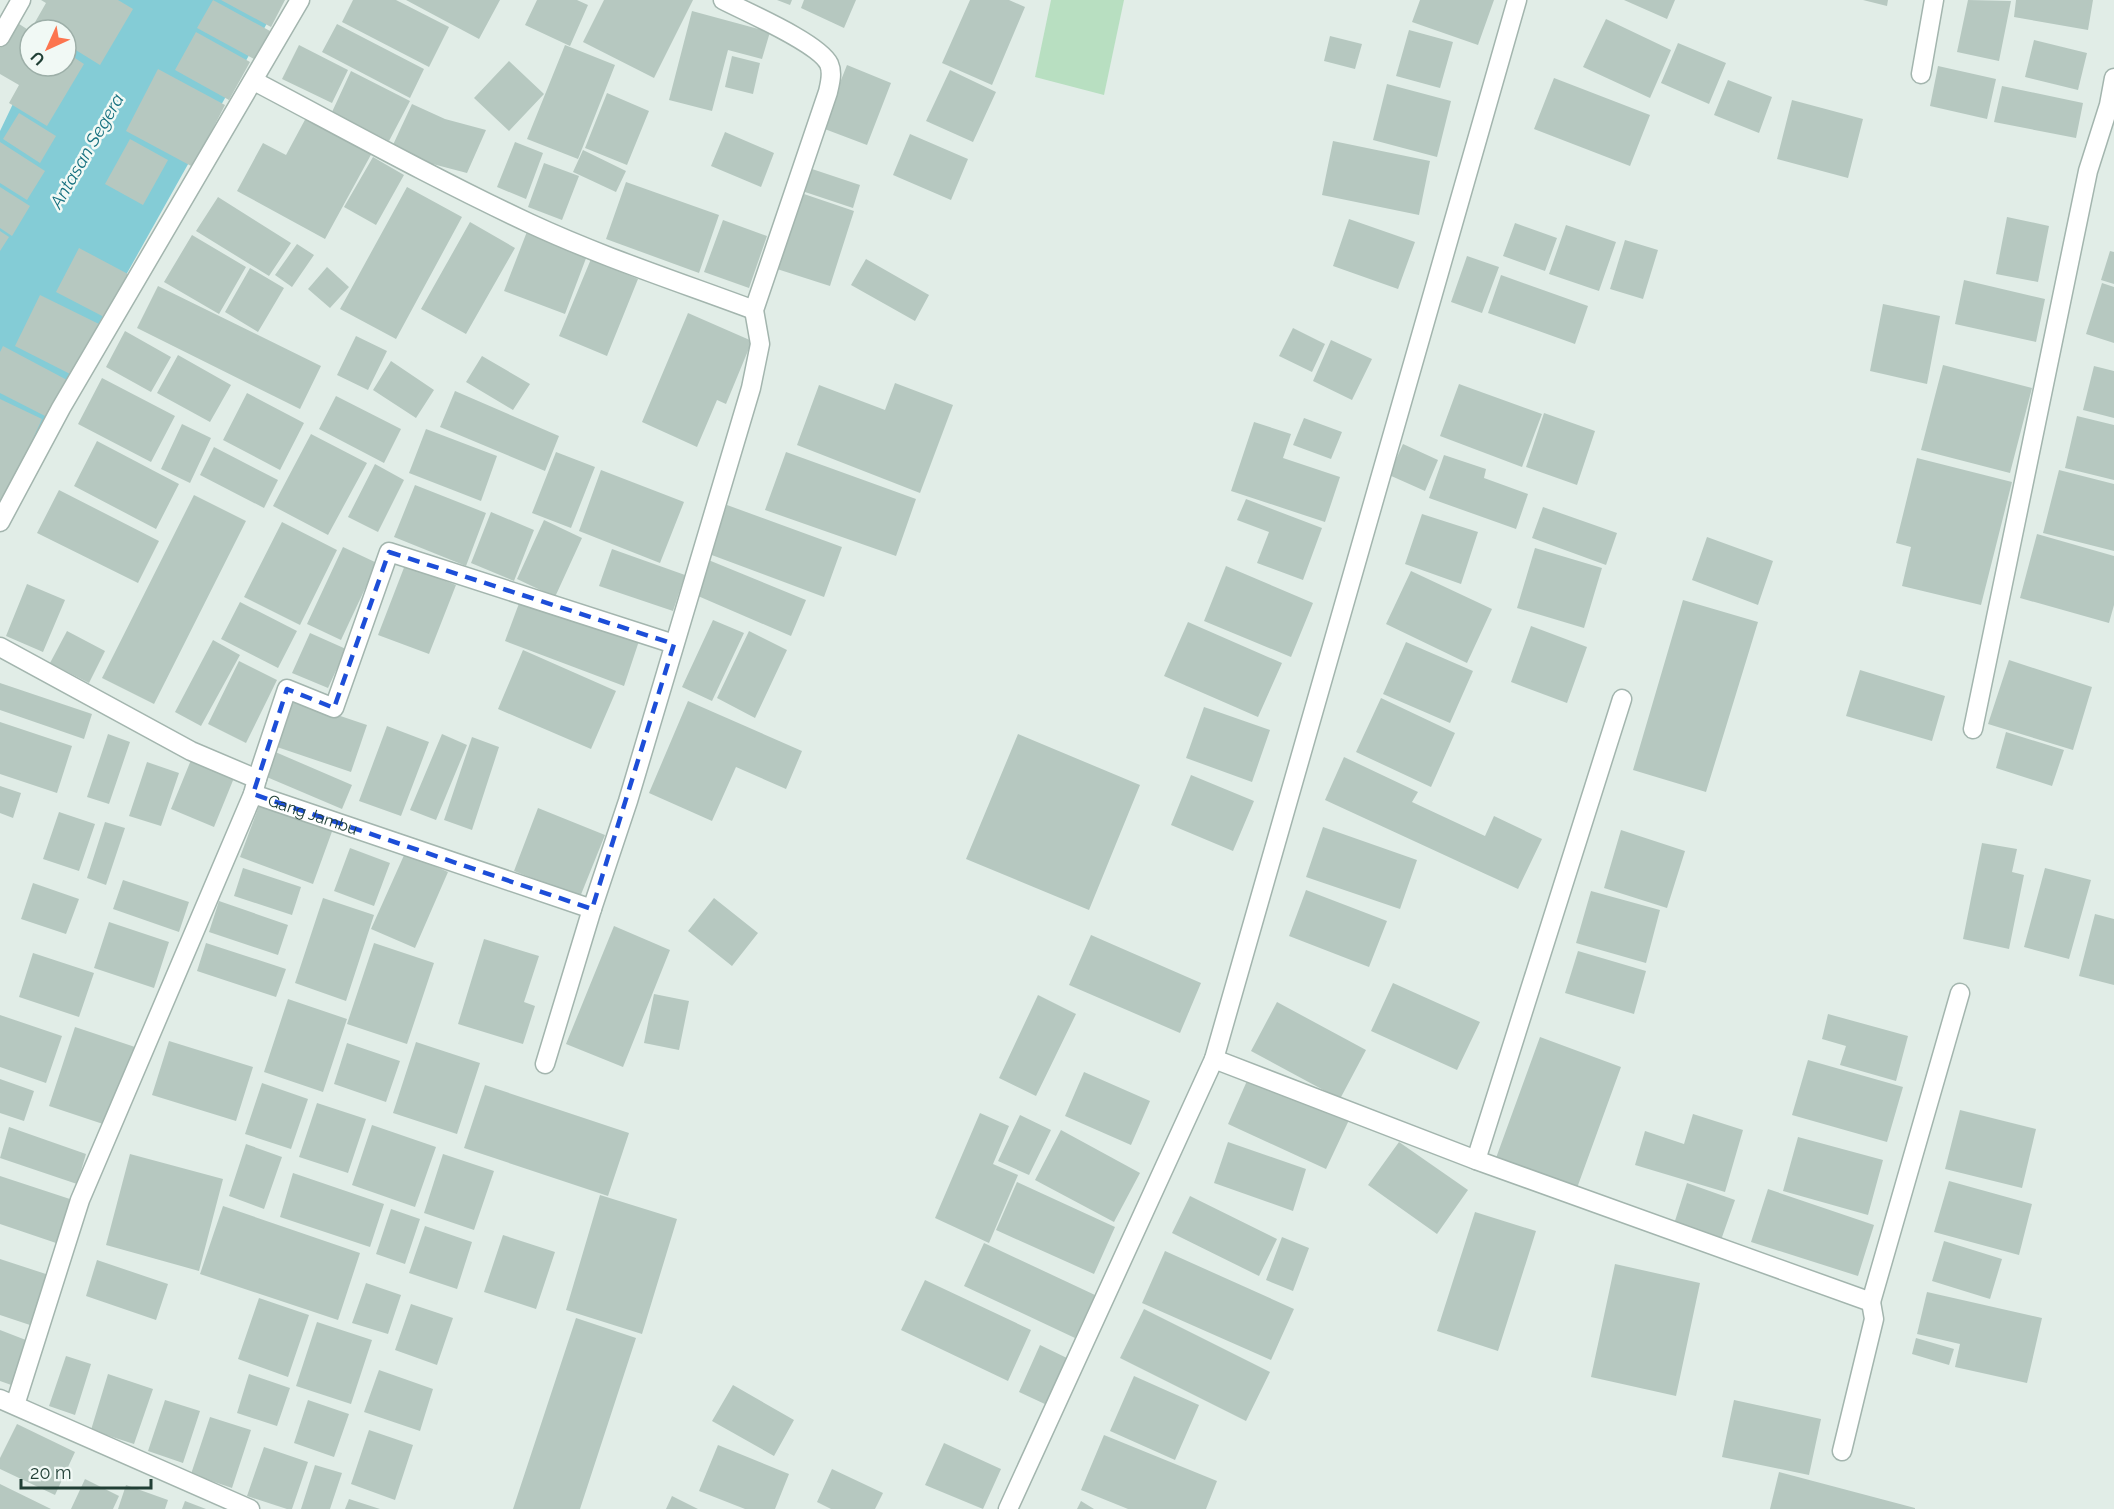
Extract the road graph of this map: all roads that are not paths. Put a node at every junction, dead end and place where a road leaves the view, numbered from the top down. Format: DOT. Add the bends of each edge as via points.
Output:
graph roads {
  1 [pos="21,0"];
  2 [pos="300,0"];
  3 [pos="723,0"];
  4 [pos="1517,0"];
  5 [pos="1934,0"];
  6 [pos="0,38"];
  7 [pos="1921,74"];
  8 [pos="2114,78"];
  9 [pos="254,81"];
  10 [pos="754,310"];
  11 [pos="0,522"];
  12 [pos="674,644"];
  13 [pos="0,647"];
  14 [pos="1622,699"];
  15 [pos="1973,729"];
  16 [pos="255,786"];
  17 [pos="592,909"];
  18 [pos="1960,993"];
  19 [pos="1214,1059"];
  20 [pos="545,1064"];
  21 [pos="1476,1160"];
  22 [pos="1871,1302"];
  23 [pos="7,1402"];
  24 [pos="1842,1451"];
  25 [pos="247,1508"];
  26 [pos="1008,1509"];
  1 -- 6 [label="street"];
  2 -- 9 [label="street"];
  3 -- 10 [label="street" via="816,48 829,64 831,77"];
  4 -- 19 [label="street"];
  5 -- 7 [label="street"];
  8 -- 15 [label="street" via="2088,171"];
  9 -- 10 [label="street" via="531,224"];
  9 -- 11 [label="street" via="61,408"];
  10 -- 12 [label="street" via="760,344 751,388"];
  12 -- 16 [label="street" via="389,552 334,708 287,689"];
  12 -- 17 [label="street"];
  13 -- 16 [label="street, Gang Jambu"];
  14 -- 21 [label="street"];
  16 -- 17 [label="street, Gang Jambu"];
  16 -- 23 [label="street" via="80,1200"];
  17 -- 20 [label="street"];
  18 -- 22 [label="street"];
  19 -- 21 [label="street"];
  19 -- 26 [label="street"];
  21 -- 22 [label="street"];
  22 -- 24 [label="street" via="1874,1319"];
  23 -- 25 [label="street"];
}
